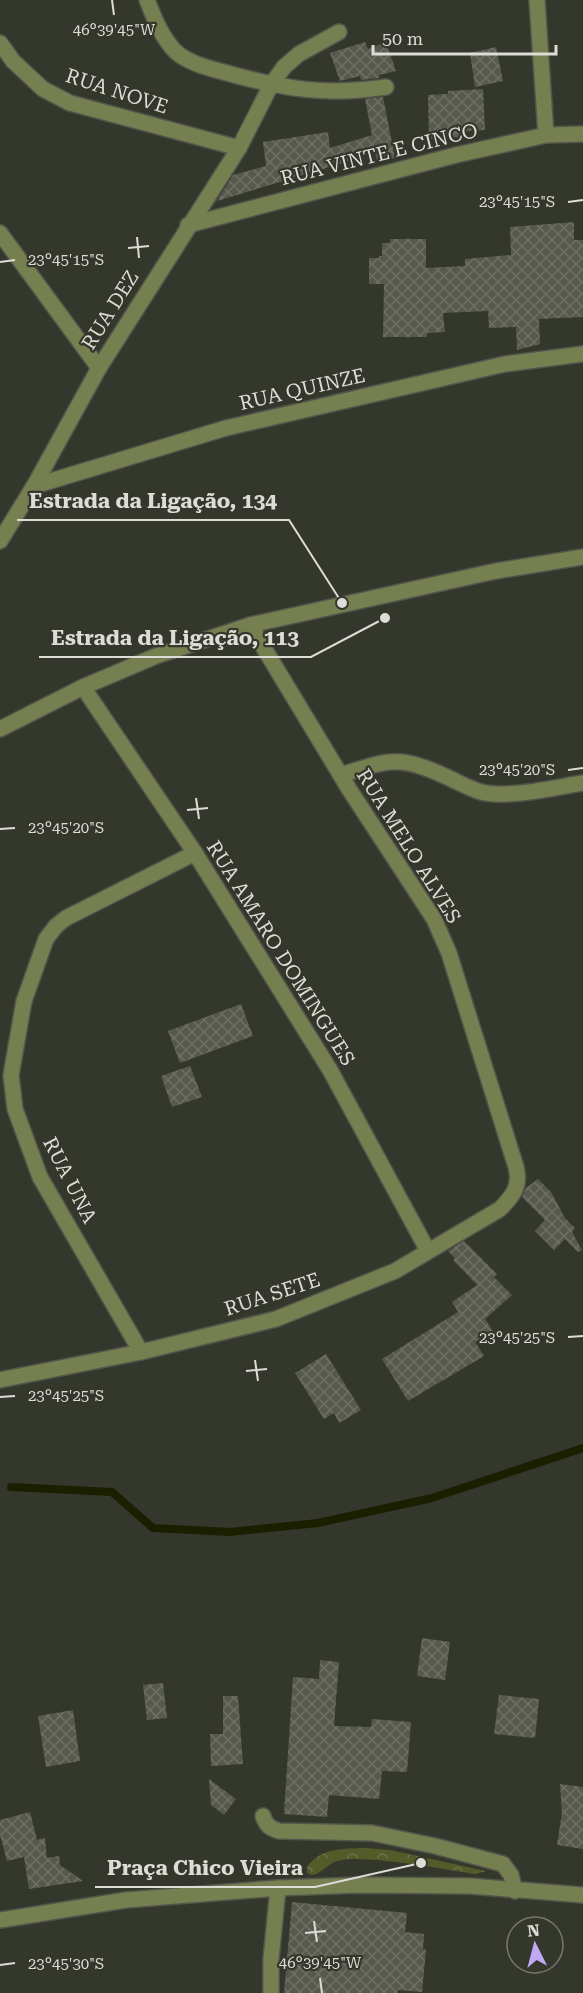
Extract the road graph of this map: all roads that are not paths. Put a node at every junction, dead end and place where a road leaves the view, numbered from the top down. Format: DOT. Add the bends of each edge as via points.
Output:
graph roads {
  1 [pos="147,0"];
  2 [pos="537,0"];
  3 [pos="339,32"];
  4 [pos="0,43"];
  5 [pos="271,85"];
  6 [pos="386,87"];
  7 [pos="583,134"];
  8 [pos="546,135"];
  9 [pos="239,148"];
  10 [pos="188,225"];
  11 [pos="0,233"];
  12 [pos="583,354"];
  13 [pos="99,368"];
  14 [pos="34,486"];
  15 [pos="0,541"];
  16 [pos="583,557"];
  17 [pos="250,625"];
  18 [pos="83,687"];
  19 [pos="0,729"];
  20 [pos="341,775"];
  21 [pos="583,783"];
  22 [pos="195,853"];
  23 [pos="518,1175"];
  24 [pos="428,1251"];
  25 [pos="141,1352"];
  26 [pos="0,1380"];
  27 [pos="263,1816"];
  28 [pos="278,1888"];
  29 [pos="515,1891"];
  30 [pos="583,1895"];
  31 [pos="0,1920"];
  32 [pos="271,1993"];
  1 -- 5 [label="street" via="164,39 177,53 195,64"];
  2 -- 8 [label="street"];
  3 -- 5 [label="street, RUA DEZ" via="299,54"];
  4 -- 9 [label="street, RUA NOVE" via="43,88 70,103"];
  5 -- 6 [label="street" via="337,92"];
  5 -- 9 [label="street, RUA DEZ"];
  7 -- 8 [label="street, RUA VINTE E CINCO"];
  8 -- 10 [label="street, RUA VINTE E CINCO"];
  9 -- 10 [label="street, RUA DEZ"];
  10 -- 13 [label="street, RUA DEZ"];
  11 -- 13 [label="street"];
  12 -- 14 [label="street, RUA QUINZE" via="505,364 226,428"];
  13 -- 14 [label="street, RUA DEZ"];
  14 -- 15 [label="street, RUA DEZ"];
  16 -- 17 [label="street" via="496,571"];
  17 -- 18 [label="street" via="156,656"];
  17 -- 20 [label="street, RUA MELO ALVES"];
  18 -- 19 [label="street"];
  18 -- 22 [label="street, RUA AMARO DOMINGUES"];
  20 -- 21 [label="street" via="401,760 482,792 500,794"];
  20 -- 23 [label="street, RUA MELO ALVES" via="434,919"];
  22 -- 24 [label="street, RUA AMARO DOMINGUES" via="330,1070"];
  22 -- 25 [label="street, RUA UNA" via="56,926 46,939 24,1001 11,1075 15,1109 40,1177"];
  23 -- 24 [label="street, RUA SETE" via="513,1195 500,1209"];
  24 -- 25 [label="street, RUA SETE" via="385,1275 276,1319"];
  25 -- 26 [label="street, RUA SETE"];
  27 -- 29 [label="street" via="265,1824 279,1831 372,1833 503,1864 512,1875"];
  28 -- 29 [label="street" via="470,1886"];
  28 -- 31 [label="street" via="126,1900"];
  28 -- 32 [label="street"];
  29 -- 30 [label="street"];
}
